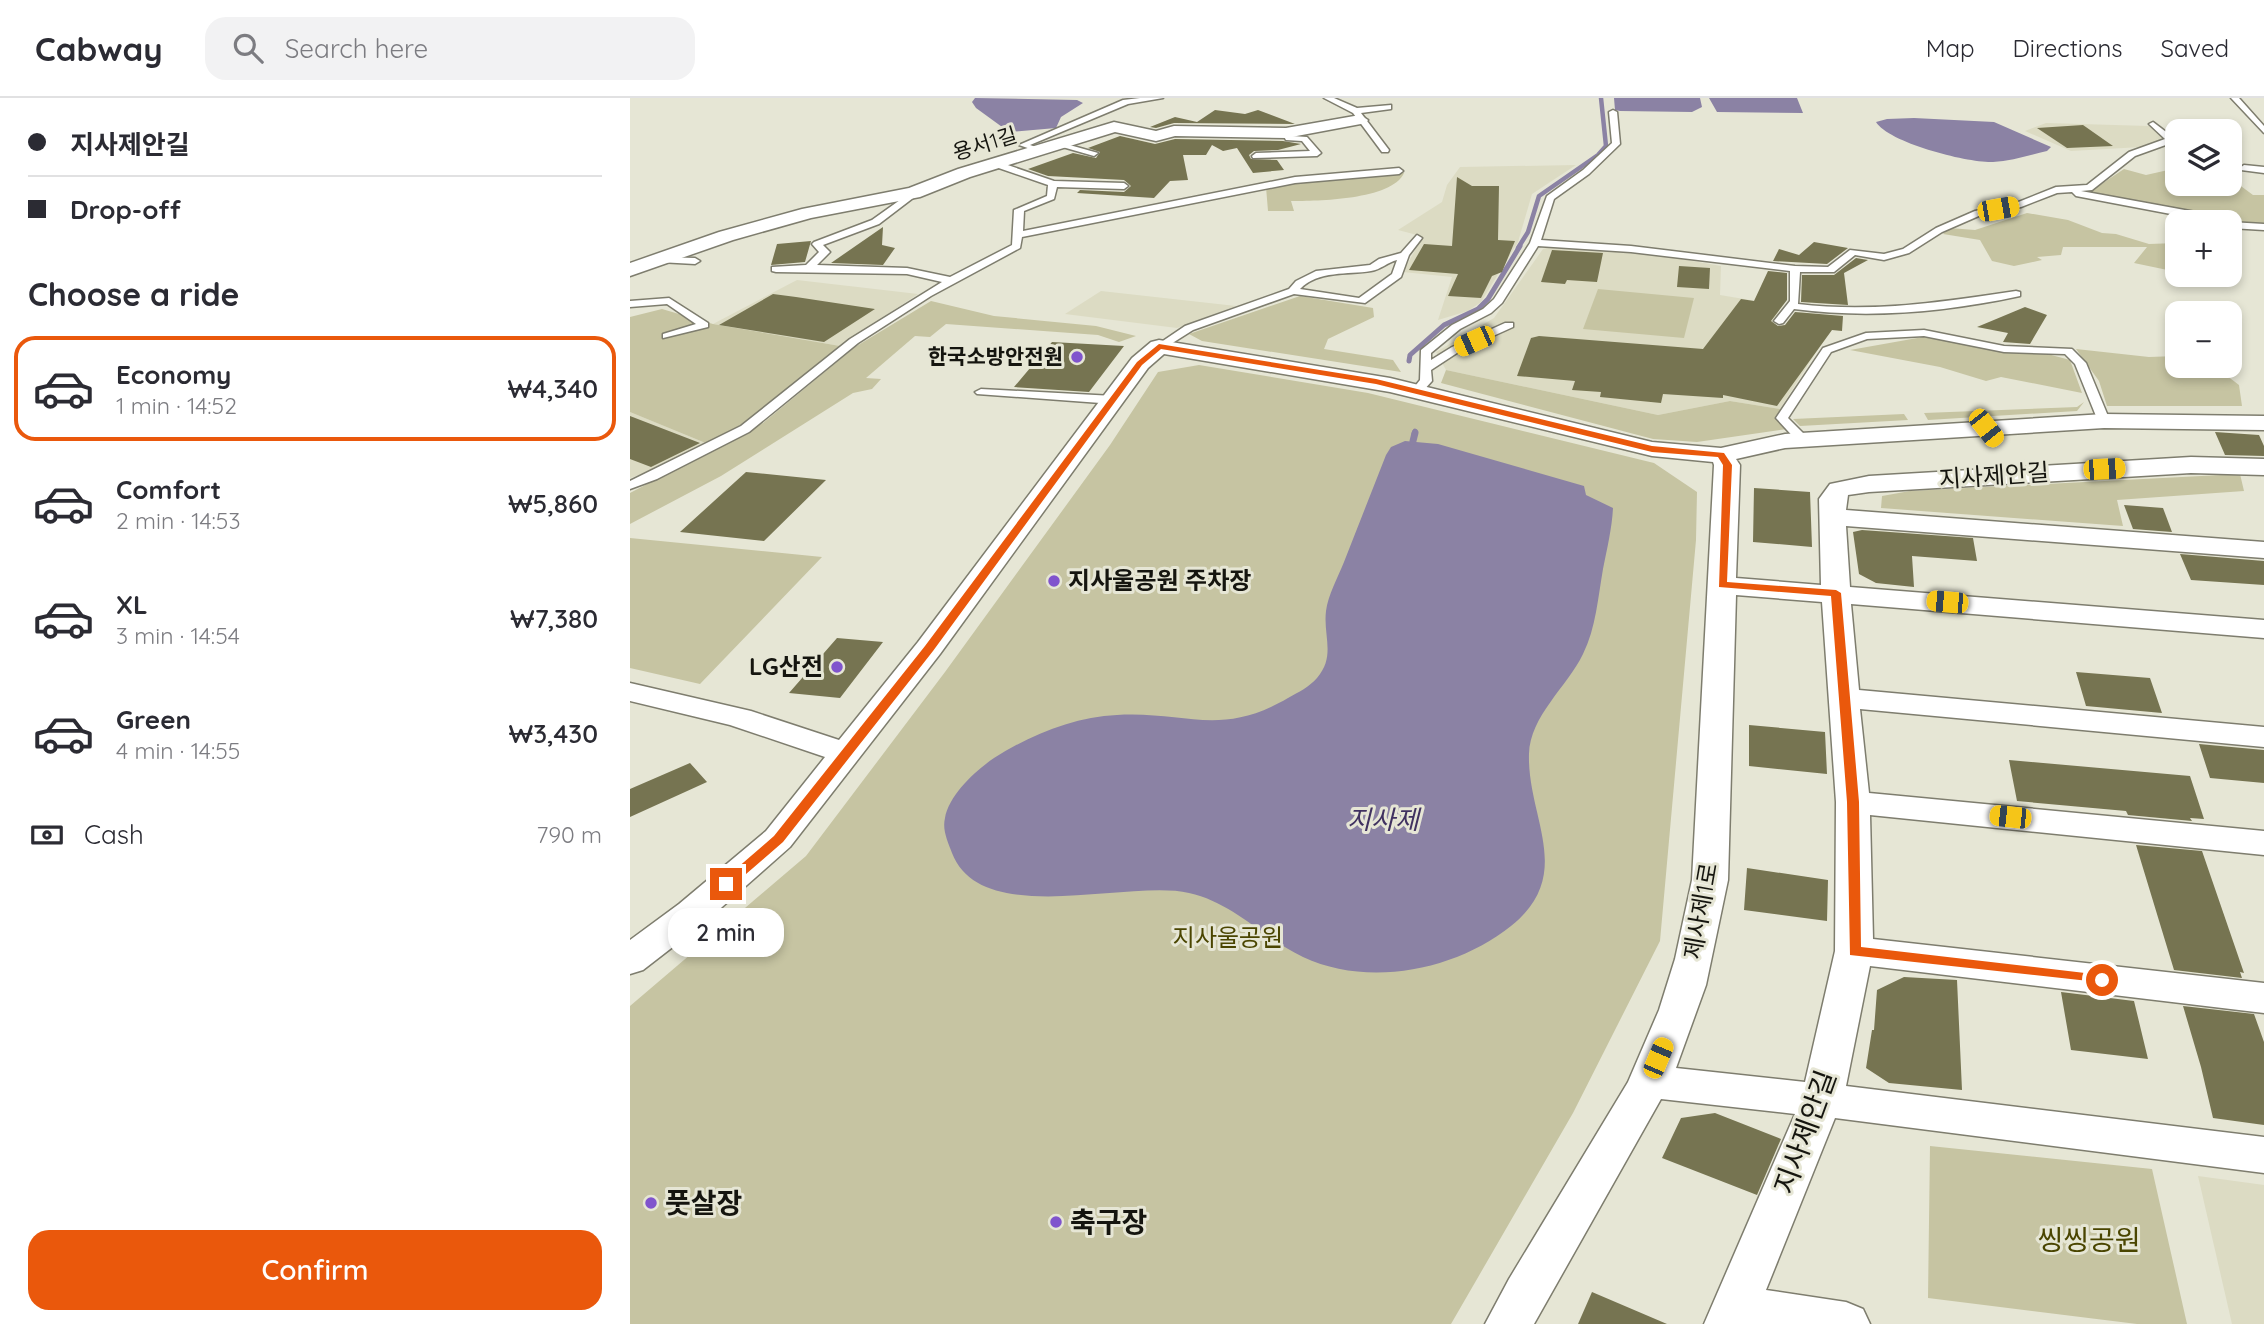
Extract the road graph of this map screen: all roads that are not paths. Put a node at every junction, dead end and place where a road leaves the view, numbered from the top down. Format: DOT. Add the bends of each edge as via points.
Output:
graph roads {
  1 [pos="1159,98"];
  2 [pos="1328,98"];
  3 [pos="2235,98"];
  4 [pos="1388,107"];
  5 [pos="1613,113"];
  6 [pos="1358,116"];
  7 [pos="2153,124"];
  8 [pos="2263,127"];
  9 [pos="1286,133"];
  10 [pos="1062,144"];
  11 [pos="1385,150"];
  12 [pos="1039,151"];
  13 [pos="1094,153"];
  14 [pos="1256,156"];
  15 [pos="996,164"];
  16 [pos="2244,168"];
  17 [pos="1290,169"];
  18 [pos="2264,170"];
  19 [pos="1399,171"];
  20 [pos="1290,181"];
  21 [pos="1052,184"];
  22 [pos="1124,186"];
  23 [pos="2063,190"];
  24 [pos="914,193"];
  25 [pos="2169,210"];
  26 [pos="2242,226"];
  27 [pos="2264,227"];
  28 [pos="1017,235"];
  29 [pos="1417,238"];
  30 [pos="1535,243"];
  31 [pos="1404,255"];
  32 [pos="662,260"];
  33 [pos="695,261"];
  34 [pos="809,268"];
  35 [pos="776,269"];
  36 [pos="1795,269"];
  37 [pos="630,270"];
  38 [pos="953,281"];
  39 [pos="1293,291"];
  40 [pos="2016,295"];
  41 [pos="630,304"];
  42 [pos="1791,306"];
  43 [pos="1914,309"];
  44 [pos="1779,321"];
  45 [pos="1509,325"];
  46 [pos="1928,334"];
  47 [pos="667,336"];
  48 [pos="1159,347"];
  49 [pos="1427,368"];
  50 [pos="1418,390"];
  51 [pos="981,392"];
  52 [pos="1114,400"];
  53 [pos="2104,421"];
  54 [pos="2264,423"];
  55 [pos="1986,428"];
  56 [pos="1802,439"];
  57 [pos="1721,455"];
  58 [pos="2264,467"];
  59 [pos="2022,474"];
  60 [pos="630,485"];
  61 [pos="1833,517"];
  62 [pos="2264,551"];
  63 [pos="1722,585"];
  64 [pos="1836,593"];
  65 [pos="2264,629"];
  66 [pos="630,692"];
  67 [pos="1844,698"];
  68 [pos="2264,737"];
  69 [pos="845,753"];
  70 [pos="1853,802"];
  71 [pos="2264,843"];
  72 [pos="1854,951"];
  73 [pos="630,960"];
  74 [pos="2264,998"];
  75 [pos="1649,1081"];
  76 [pos="1822,1100"];
  77 [pos="2264,1155"];
  78 [pos="1732,1315"];
  79 [pos="1509,1324"];
  80 [pos="1846,1324"];
  1 -- 12 [label="lane" via="1126,102 1023,145"];
  2 -- 6 [label="lane"];
  3 -- 8 [label="lane"];
  4 -- 6 [label="lane"];
  5 -- 30 [label="lane" via="1616,144 1550,198"];
  6 -- 9 [label="street, 용서1길"];
  6 -- 11 [label="lane"];
  7 -- 23 [label="lane" via="2171,140 2132,154 2089,188"];
  9 -- 10 [label="street, 용서1길" via="1174,131 1156,136 1114,127"];
  9 -- 14 [label="lane" via="1289,138 1304,139 1317,153"];
  10 -- 12 [label="street, 용서1길"];
  10 -- 13 [label="lane"];
  12 -- 15 [label="street, 용서1길"];
  15 -- 21 [label="lane"];
  15 -- 24 [label="street, 용서1길"];
  16 -- 18 [label="lane"];
  17 -- 20 [label="lane"];
  19 -- 20 [label="lane"];
  20 -- 28 [label="lane"];
  21 -- 22 [label="lane"];
  21 -- 28 [label="lane" via="1051,197 1019,210"];
  23 -- 25 [label="lane"];
  23 -- 36 [label="lane" via="1978,213 1906,251 1884,257 1853,252 1830,270"];
  24 -- 32 [label="street, 용서1길" via="785,220"];
  24 -- 34 [label="lane" via="892,213 817,244 825,252"];
  26 -- 27 [label="lane"];
  28 -- 38 [label="lane" via="1017,246"];
  29 -- 31 [label="lane"];
  30 -- 36 [label="lane" via="1632,249"];
  30 -- 49 [label="lane" via="1499,301 1425,352"];
  31 -- 39 [label="lane" via="1373,268 1320,273"];
  31 -- 39 [label="lane" via="1397,275 1361,301"];
  32 -- 33 [label="lane"];
  32 -- 37 [label="street, 용서1길"];
  34 -- 35 [label="lane"];
  34 -- 38 [label="lane" via="907,271"];
  36 -- 42 [label="lane"];
  38 -- 60 [label="lane" via="854,341 745,429"];
  39 -- 48 [label="lane" via="1189,328"];
  40 -- 43 [label="lane"];
  41 -- 47 [label="lane" via="669,301 704,325"];
  42 -- 43 [label="lane" via="1832,311"];
  42 -- 44 [label="lane"];
  43 -- 46 [label="lane" via="1927,323"];
  45 -- 49 [label="lane"];
  46 -- 53 [label="lane" via="2004,349 2068,351 2080,363"];
  46 -- 56 [label="lane" via="1866,336 1827,350 1782,418"];
  48 -- 50 [label="street"];
  48 -- 52 [label="street" via="1146,355"];
  49 -- 50 [label="lane" via="1426,381"];
  50 -- 57 [label="street" via="1652,449"];
  51 -- 52 [label="lane"];
  52 -- 69 [label="street"];
  53 -- 54 [label="street"];
  53 -- 55 [label="street"];
  55 -- 56 [label="street"];
  55 -- 59 [label="street"];
  56 -- 57 [label="street"];
  57 -- 63 [label="street, 제사제1로" via="1727,465"];
  58 -- 59 [label="street, 지사제안길" via="2192,465"];
  59 -- 61 [label="street, 지사제안길" via="1839,489 1832,499"];
  61 -- 62 [label="street, 지사제안길"];
  61 -- 64 [label="street, 지사제안길"];
  63 -- 64 [label="street"];
  63 -- 75 [label="street, 제사제1로" via="1706,908 1690,975"];
  64 -- 65 [label="street"];
  64 -- 67 [label="street, 지사제안길"];
  66 -- 69 [label="street" via="740,718"];
  67 -- 68 [label="street"];
  67 -- 70 [label="street, 지사제안길"];
  69 -- 73 [label="street" via="778,839 692,914"];
  70 -- 71 [label="street"];
  70 -- 72 [label="street, 지사제안길"];
  72 -- 74 [label="street"];
  72 -- 76 [label="street, 지사제안길"];
  75 -- 76 [label="street"];
  75 -- 79 [label="street, 제사제1로"];
  76 -- 77 [label="street"];
  76 -- 78 [label="street, 지사제안길"];
  78 -- 80 [label="street, 지사제안길"];
}
